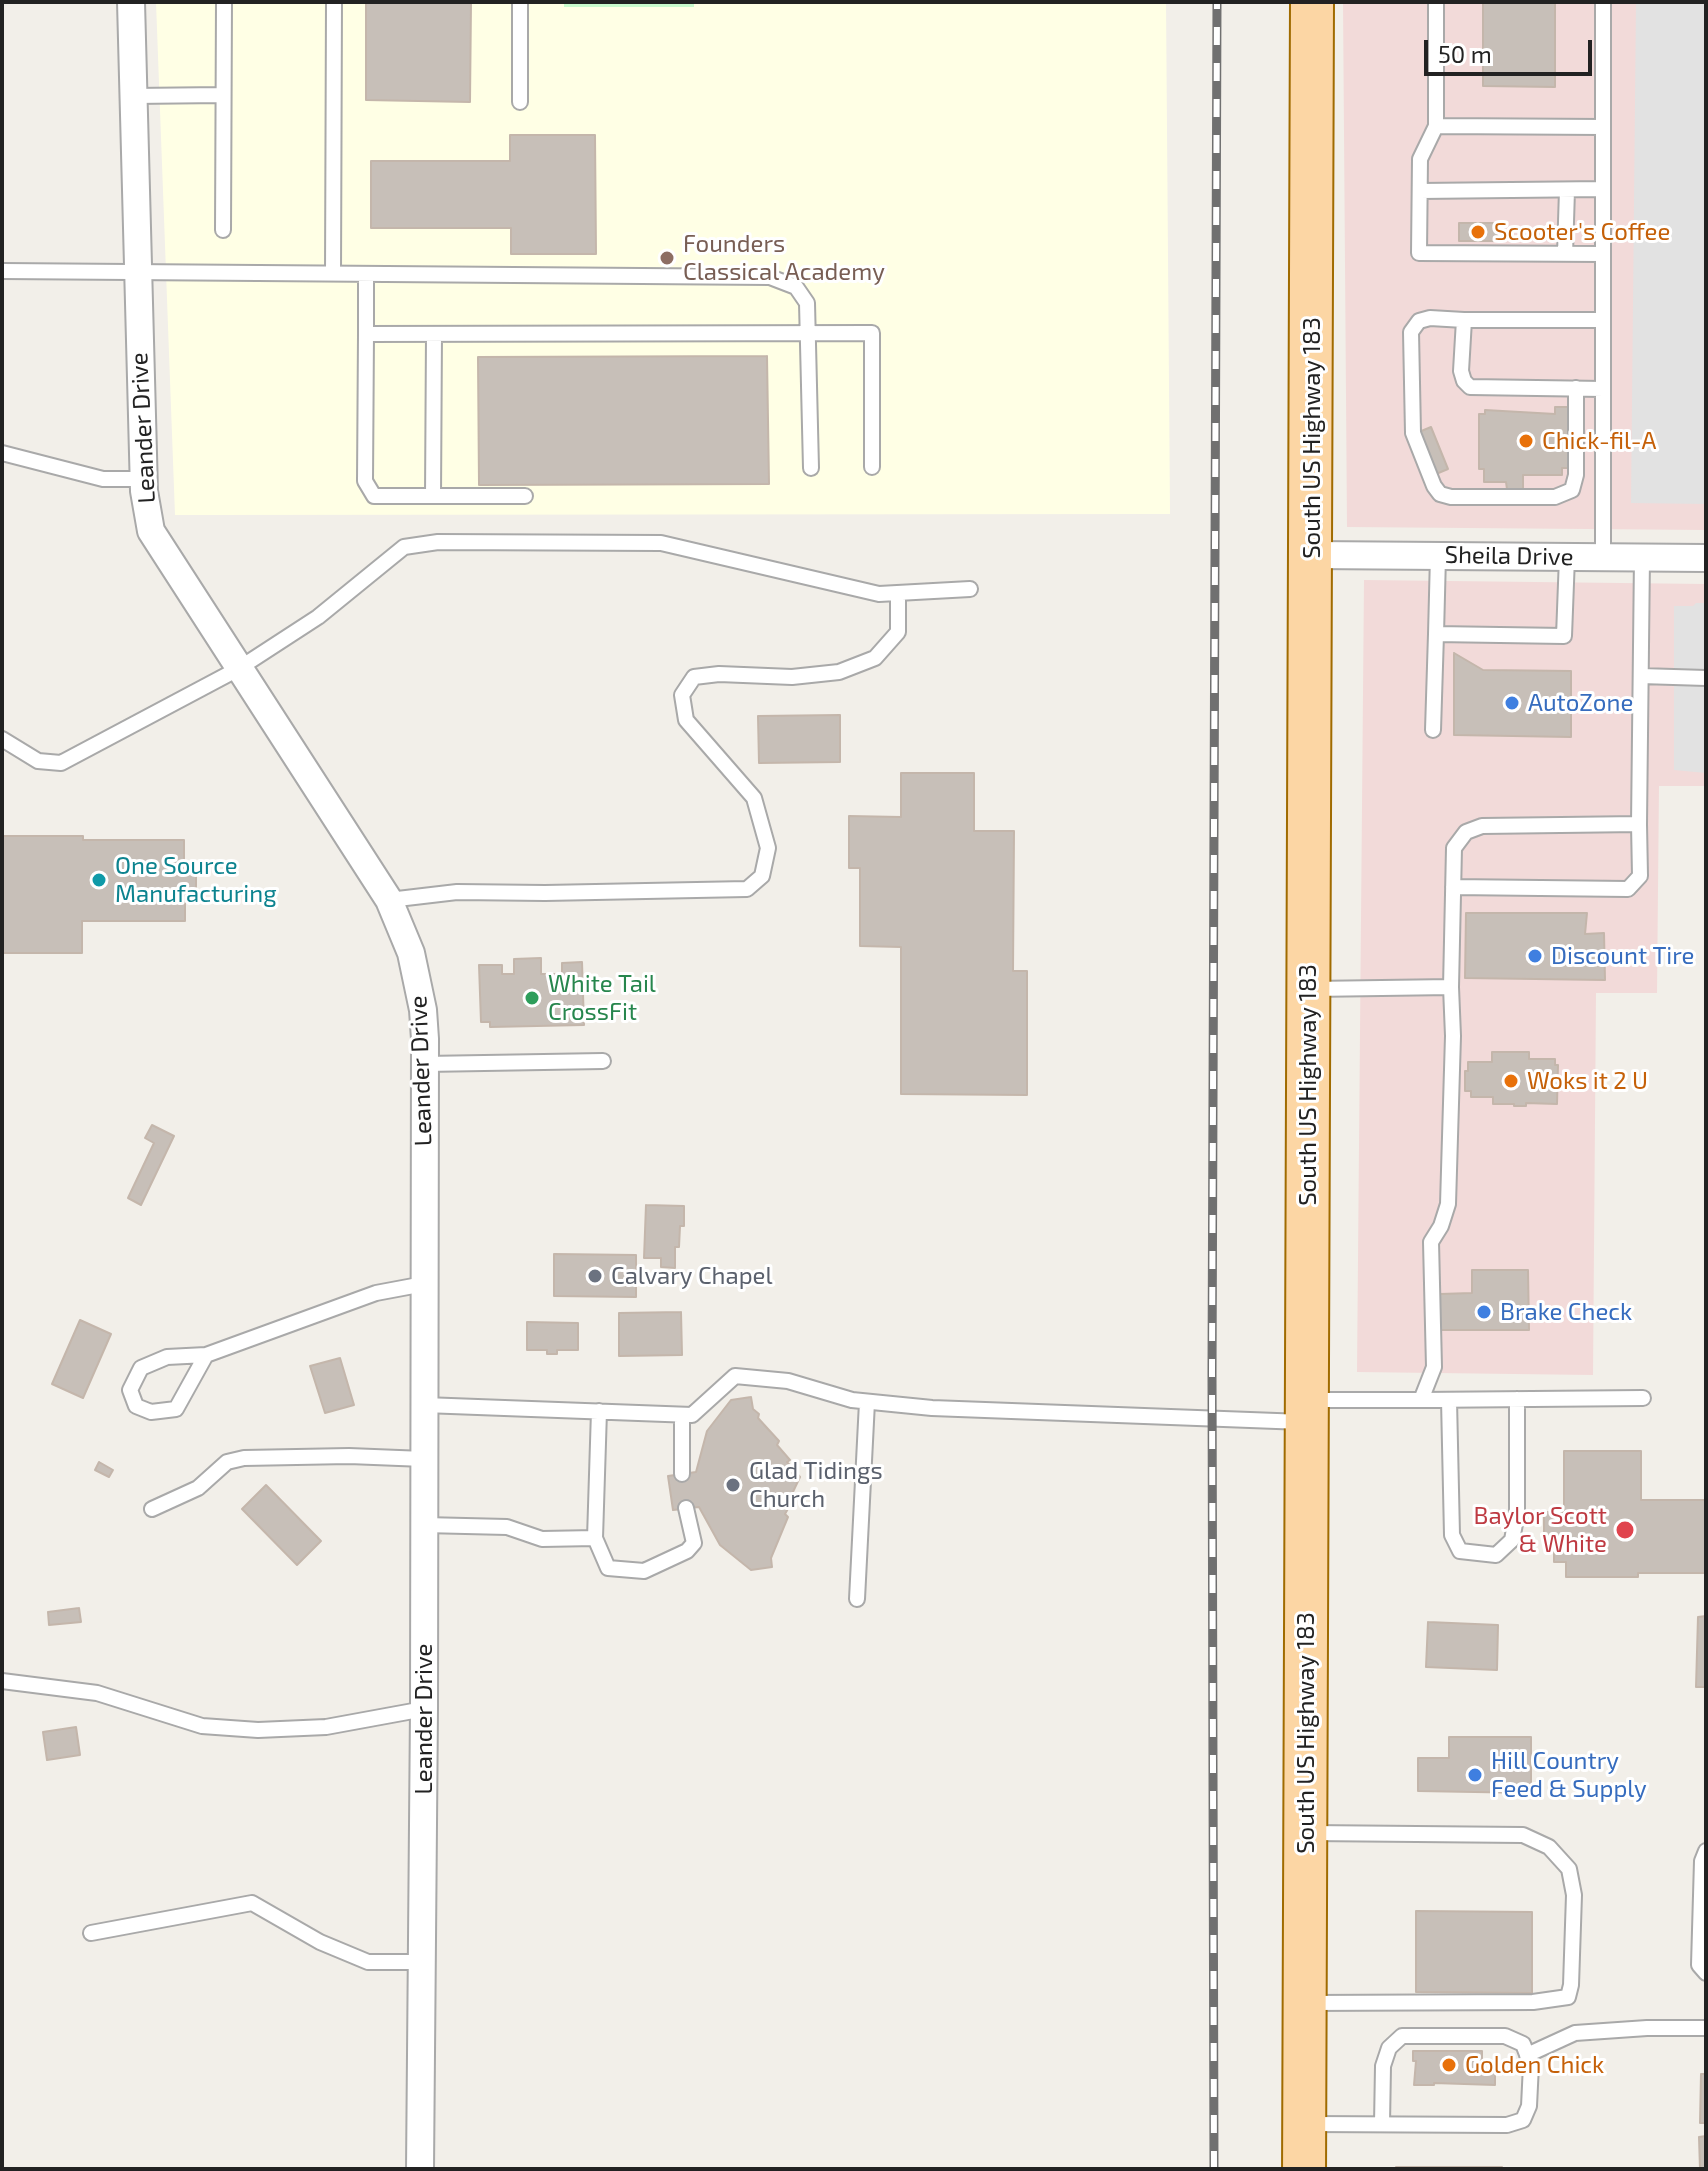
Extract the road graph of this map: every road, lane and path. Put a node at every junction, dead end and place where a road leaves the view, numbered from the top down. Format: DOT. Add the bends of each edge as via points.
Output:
graph roads {
  1 [pos="131,2"];
  2 [pos="224,2"];
  3 [pos="334,2"];
  4 [pos="520,2"];
  5 [pos="1312,2"];
  6 [pos="1436,2"];
  7 [pos="1603,2"];
  8 [pos="223,95"];
  9 [pos="133,96"];
  10 [pos="520,102"];
  11 [pos="1436,126"];
  12 [pos="1603,127"];
  13 [pos="1603,189"];
  14 [pos="1567,190"];
  15 [pos="1420,191"];
  16 [pos="223,230"];
  17 [pos="1565,254"];
  18 [pos="1603,254"];
  19 [pos="2,271"];
  20 [pos="137,272"];
  21 [pos="333,273"];
  22 [pos="366,274"];
  23 [pos="1464,320"];
  24 [pos="1603,320"];
  25 [pos="808,333"];
  26 [pos="366,334"];
  27 [pos="434,334"];
  28 [pos="1576,388"];
  29 [pos="1603,389"];
  30 [pos="2,453"];
  31 [pos="872,467"];
  32 [pos="811,468"];
  33 [pos="143,479"];
  34 [pos="433,496"];
  35 [pos="525,496"];
  36 [pos="1312,555"];
  37 [pos="1438,556"];
  38 [pos="1567,557"];
  39 [pos="1603,557"];
  40 [pos="1642,557"];
  41 [pos="1706,558"];
  42 [pos="970,589"];
  43 [pos="898,593"];
  44 [pos="1436,634"];
  45 [pos="238,669"];
  46 [pos="1641,676"];
  47 [pos="1706,678"];
  48 [pos="1433,730"];
  49 [pos="2,739"];
  50 [pos="1639,824"];
  51 [pos="1453,887"];
  52 [pos="389,900"];
  53 [pos="1451,987"];
  54 [pos="1308,989"];
  55 [pos="603,1061"];
  56 [pos="425,1064"];
  57 [pos="424,1284"];
  58 [pos="206,1355"];
  59 [pos="1643,1398"];
  60 [pos="1517,1399"];
  61 [pos="1421,1400"];
  62 [pos="1449,1400"];
  63 [pos="867,1402"];
  64 [pos="424,1405"];
  65 [pos="599,1411"];
  66 [pos="1308,1411"];
  67 [pos="682,1415"];
  68 [pos="424,1459"];
  69 [pos="682,1474"];
  70 [pos="686,1508"];
  71 [pos="152,1509"];
  72 [pos="424,1525"];
  73 [pos="595,1538"];
  74 [pos="857,1599"];
  75 [pos="2,1681"];
  76 [pos="424,1709"];
  77 [pos="1306,1833"];
  78 [pos="1706,1851"];
  79 [pos="91,1933"];
  80 [pos="422,1962"];
  81 [pos="1706,1973"];
  82 [pos="1305,2003"];
  83 [pos="1706,2028"];
  84 [pos="1527,2055"];
  85 [pos="1304,2124"];
  86 [pos="1382,2124"];
  87 [pos="420,2169"];
  88 [pos="1304,2169"];
  1 -- 9 [label="street, Leander Drive"];
  2 -- 8 [label="lane"];
  3 -- 21 [label="lane"];
  4 -- 10 [label="lane"];
  5 -- 36 [label="main road, South US Highway 183"];
  6 -- 11 [label="lane"];
  7 -- 12 [label="lane"];
  8 -- 9 [label="lane"];
  8 -- 16 [label="lane"];
  9 -- 20 [label="street, Leander Drive"];
  11 -- 12 [label="lane"];
  11 -- 15 [label="lane" via="1420,159"];
  12 -- 13 [label="lane"];
  13 -- 14 [label="lane"];
  13 -- 18 [label="lane"];
  14 -- 15 [label="lane"];
  14 -- 17 [label="lane"];
  15 -- 17 [label="lane" via="1419,253"];
  17 -- 18 [label="lane"];
  18 -- 24 [label="lane"];
  19 -- 20 [label="lane"];
  20 -- 21 [label="lane"];
  20 -- 33 [label="street, Leander Drive"];
  21 -- 22 [label="lane"];
  22 -- 25 [label="lane" via="770,277 796,287 807,303"];
  22 -- 26 [label="lane"];
  23 -- 24 [label="lane"];
  23 -- 28 [label="lane" via="1461,371 1470,387"];
  23 -- 28 [label="lane" via="1430,318 1419,321 1411,332 1413,433 1440,494 1555,497 1572,490"];
  24 -- 29 [label="lane"];
  25 -- 27 [label="lane"];
  25 -- 31 [label="lane" via="872,333"];
  25 -- 32 [label="lane"];
  26 -- 27 [label="lane"];
  26 -- 34 [label="lane" via="365,481 374,496"];
  27 -- 34 [label="lane"];
  28 -- 29 [label="lane"];
  29 -- 39 [label="lane"];
  30 -- 33 [label="lane" via="103,479"];
  33 -- 45 [label="street, Leander Drive" via="151,531"];
  34 -- 35 [label="lane"];
  36 -- 37 [label="street, Sheila Drive"];
  36 -- 54 [label="main road, South US Highway 183"];
  37 -- 38 [label="street, Sheila Drive"];
  37 -- 44 [label="lane"];
  38 -- 39 [label="street, Sheila Drive"];
  38 -- 44 [label="lane" via="1564,636"];
  39 -- 40 [label="street, Sheila Drive"];
  40 -- 41 [label="street, Sheila Drive"];
  40 -- 46 [label="lane"];
  42 -- 43 [label="lane"];
  43 -- 45 [label="lane" via="879,594 661,543 438,542 404,547 318,617"];
  43 -- 52 [label="lane" via="898,632 875,658 839,672 792,677 694,677 682,695 686,720 754,798 768,848 762,876 747,889 457,892"];
  44 -- 48 [label="lane"];
  45 -- 49 [label="lane" via="61,763 38,761"];
  45 -- 52 [label="street, Leander Drive"];
  46 -- 47 [label="lane"];
  46 -- 50 [label="lane"];
  50 -- 51 [label="lane" via="1482,826 1466,832 1454,848"];
  50 -- 51 [label="lane" via="1640,876 1628,889"];
  51 -- 53 [label="lane"];
  52 -- 56 [label="street, Leander Drive" via="418,982"];
  53 -- 54 [label="lane"];
  53 -- 61 [label="lane" via="1448,1204 1431,1242 1434,1367"];
  54 -- 66 [label="main road, South US Highway 183"];
  55 -- 56 [label="lane"];
  56 -- 57 [label="street, Leander Drive"];
  57 -- 58 [label="lane" via="376,1293"];
  57 -- 64 [label="street, Leander Drive"];
  58 -- 58 [label="lane" via="167,1357 141,1368 130,1390 136,1406 151,1412 176,1409"];
  59 -- 60 [label="lane"];
  60 -- 62 [label="lane"];
  60 -- 62 [label="lane" via="1517,1513 1512,1540 1496,1555 1460,1551 1452,1535"];
  61 -- 62 [label="lane"];
  61 -- 66 [label="lane"];
  63 -- 66 [label="lane" via="932,1408"];
  63 -- 67 [label="lane" via="788,1381 735,1376 692,1415"];
  63 -- 74 [label="lane"];
  64 -- 65 [label="lane"];
  64 -- 68 [label="street, Leander Drive"];
  65 -- 67 [label="lane"];
  65 -- 73 [label="lane"];
  66 -- 77 [label="main road, South US Highway 183"];
  67 -- 69 [label="lane"];
  68 -- 71 [label="lane" via="244,1458 227,1462 198,1488"];
  68 -- 72 [label="street, Leander Drive"];
  70 -- 73 [label="lane" via="694,1543 644,1571 608,1568"];
  72 -- 73 [label="lane" via="507,1527 542,1539"];
  72 -- 76 [label="street, Leander Drive"];
  75 -- 76 [label="lane" via="97,1693 202,1726 258,1730 326,1727"];
  76 -- 80 [label="street, Leander Drive"];
  77 -- 82 [label="main road, South US Highway 183"];
  77 -- 82 [label="lane" via="1523,1835 1549,1847 1569,1869 1574,1895 1568,1997 1533,2002"];
  78 -- 81 [label="lane" via="1699,1965"];
  79 -- 80 [label="lane" via="252,1903 368,1962"];
  80 -- 87 [label="street, Leander Drive"];
  82 -- 85 [label="main road, South US Highway 183"];
  83 -- 84 [label="lane" via="1575,2033"];
  84 -- 86 [label="lane" via="1529,2106 1523,2120 1507,2125"];
  84 -- 86 [label="lane" via="1523,2044 1505,2036 1402,2036 1389,2048 1383,2066"];
  85 -- 86 [label="lane"];
  85 -- 88 [label="main road, South US Highway 183"];
}
